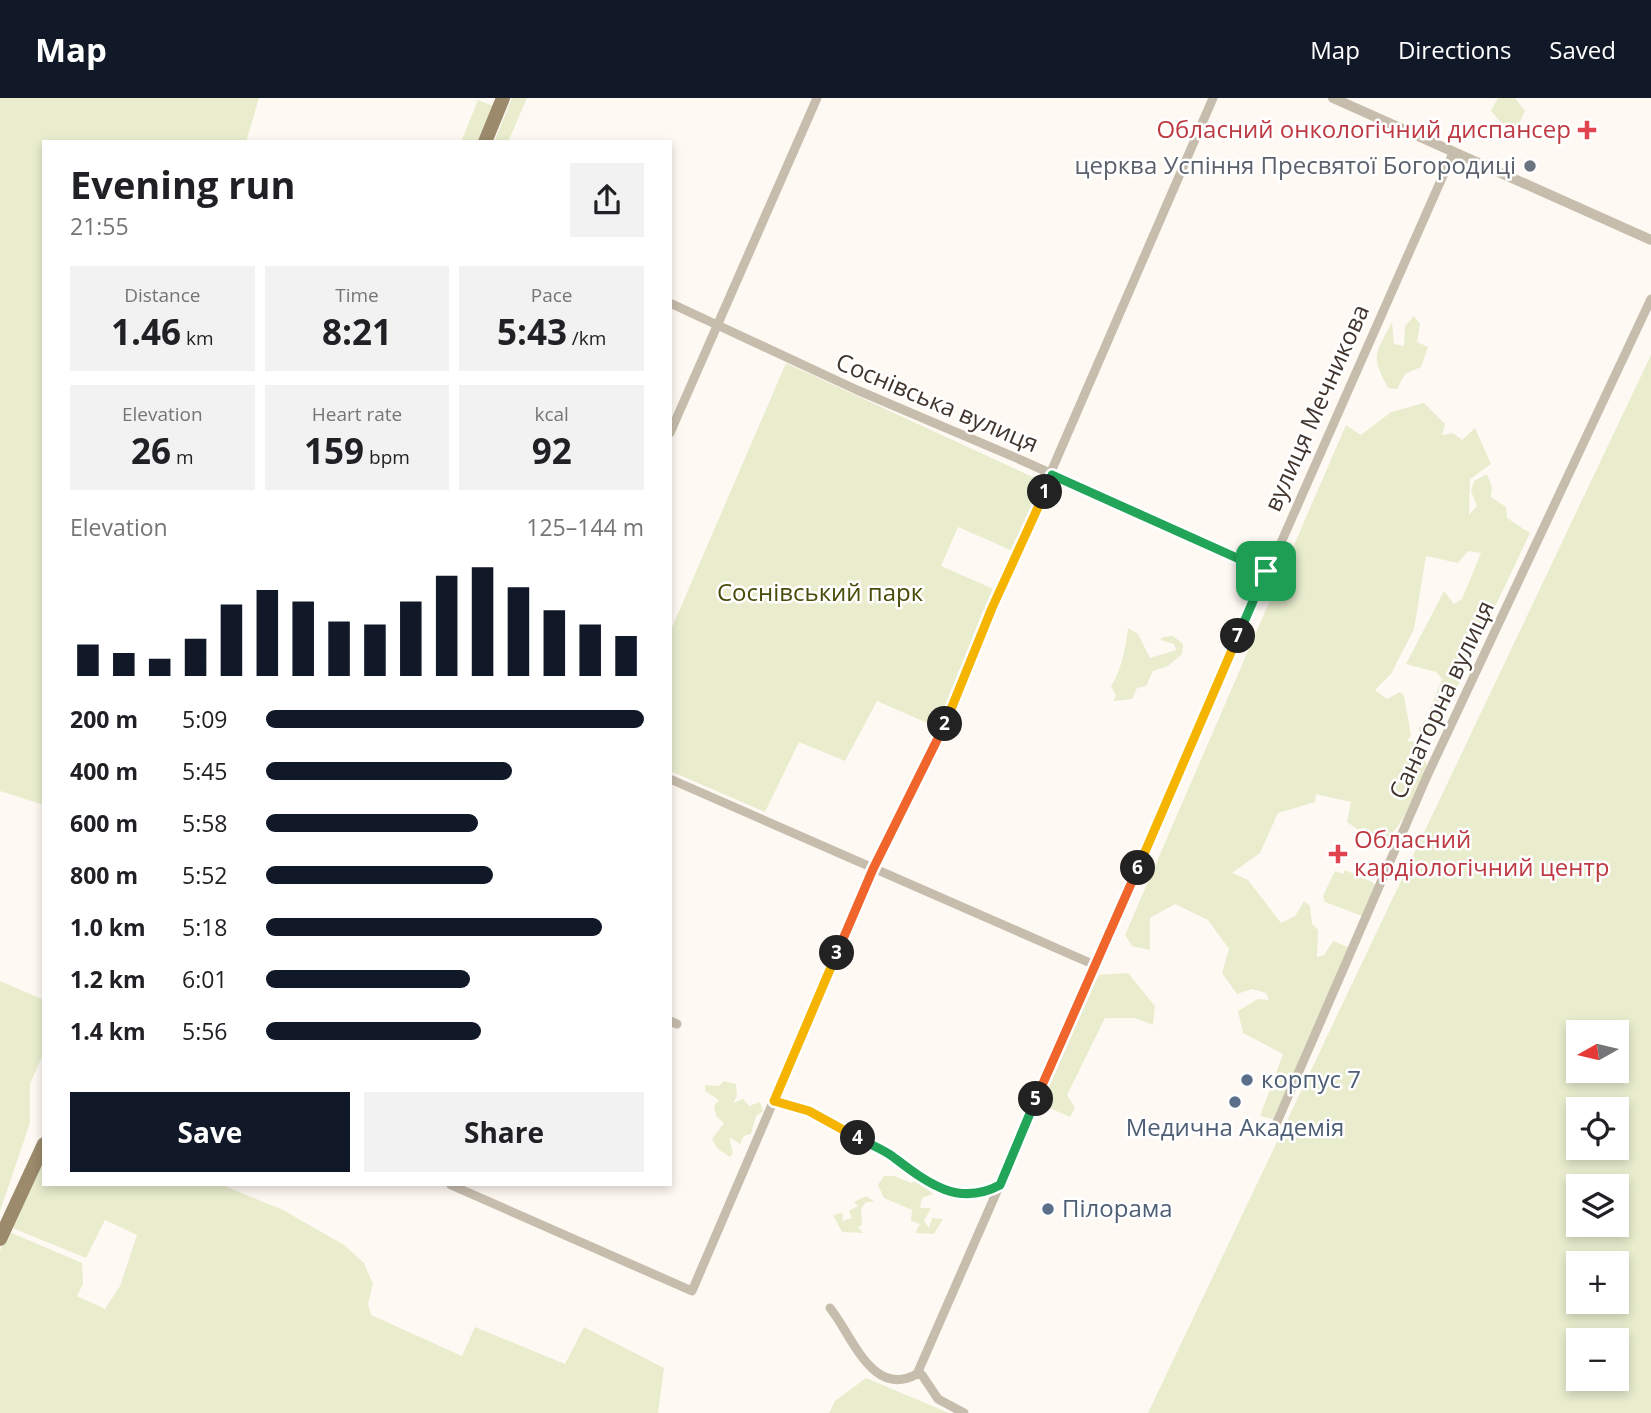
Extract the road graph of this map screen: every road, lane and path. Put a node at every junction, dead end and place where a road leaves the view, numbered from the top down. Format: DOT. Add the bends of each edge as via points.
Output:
graph roads {
  1 [pos="503,98"];
  2 [pos="817,98"];
  3 [pos="1213,98"];
  4 [pos="1333,98"];
  5 [pos="486,140"];
  6 [pos="1453,153"];
  7 [pos="1651,240"];
  8 [pos="1651,299"];
  9 [pos="672,304"];
  10 [pos="717,324"];
  11 [pos="672,428"];
  12 [pos="1052,475"];
  13 [pos="1266,571"];
  14 [pos="672,780"];
  15 [pos="873,869"];
  16 [pos="1097,966"];
  17 [pos="774,1101"];
  18 [pos="1277,1122"];
  19 [pos="42,1148"];
  20 [pos="1000,1185"];
  21 [pos="453,1186"];
  22 [pos="0,1239"];
  23 [pos="830,1308"];
  24 [pos="917,1374"];
  25 [pos="964,1413"];
  1 -- 5 [label="main road"];
  2 -- 10 [label="street"];
  3 -- 12 [label="street"];
  4 -- 6 [label="street"];
  6 -- 7 [label="street"];
  6 -- 13 [label="street, вулиця Мечникова"];
  8 -- 18 [label="street, Санаторна вулиця" via="1427,776"];
  9 -- 10 [label="street, Соснівська вулиця"];
  10 -- 11 [label="street"];
  10 -- 12 [label="street, Соснівська вулиця"];
  12 -- 13 [label="street, Соснівська вулиця"];
  12 -- 15 [label="street" via="941,734"];
  13 -- 16 [label="street, вулиця Мечникова"];
  14 -- 15 [label="street"];
  15 -- 16 [label="street"];
  15 -- 17 [label="street"];
  16 -- 20 [label="street, вулиця Мечникова"];
  17 -- 20 [label="street" via="809,1111 946,1191 969,1195"];
  17 -- 21 [label="street" via="692,1291"];
  19 -- 22 [label="main road"];
  20 -- 24 [label="street, вулиця Мечникова"];
  23 -- 24 [label="street" via="867,1366 890,1379"];
  24 -- 25 [label="street" via="938,1399"];
}
